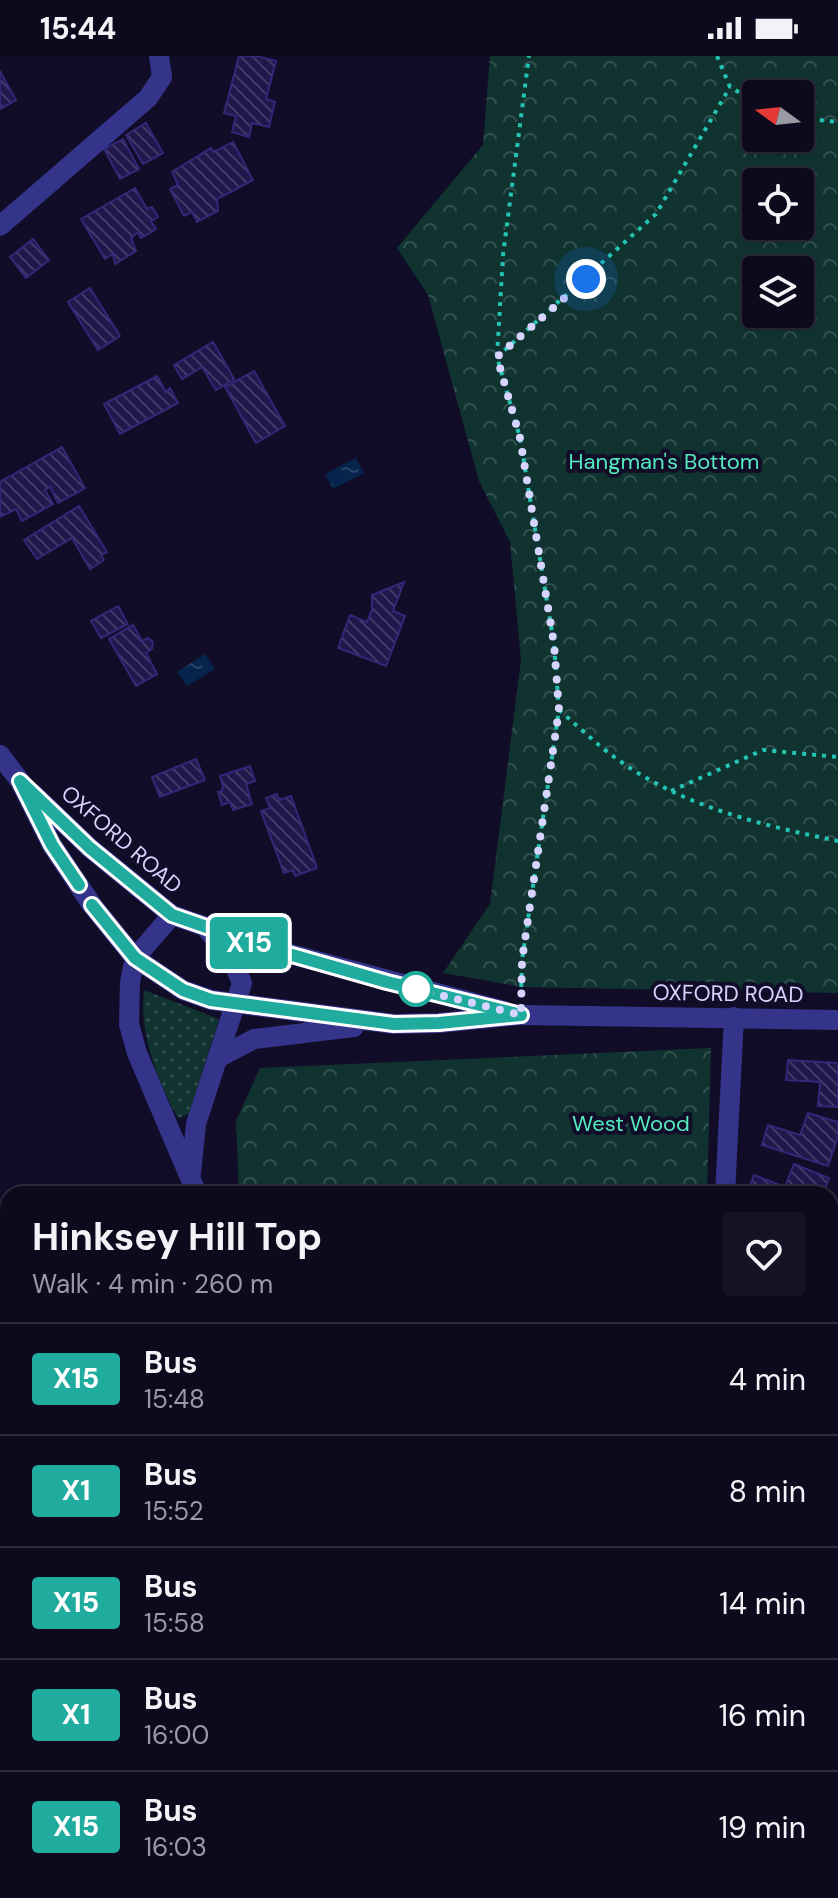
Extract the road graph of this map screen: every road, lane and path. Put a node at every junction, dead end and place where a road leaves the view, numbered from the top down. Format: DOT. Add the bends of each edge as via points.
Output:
graph roads {
  1 [pos="159,56"];
  2 [pos="529,56"];
  3 [pos="717,56"];
  4 [pos="730,87"];
  5 [pos="742,94"];
  6 [pos="814,119"];
  7 [pos="838,122"];
  8 [pos="0,226"];
  9 [pos="497,357"];
  10 [pos="559,710"];
  11 [pos="0,755"];
  12 [pos="838,757"];
  13 [pos="20,781"];
  14 [pos="671,791"];
  15 [pos="838,841"];
  16 [pos="172,915"];
  17 [pos="207,929"];
  18 [pos="135,958"];
  19 [pos="237,1004"];
  20 [pos="521,1015"];
  21 [pos="734,1017"];
  22 [pos="838,1020"];
  23 [pos="394,1024"];
  24 [pos="218,1058"];
  25 [pos="194,1185"];
  26 [pos="725,1186"];
  1 -- 8 [label="street" via="162,77 148,98"];
  2 -- 9 [label="path" via="503,255"];
  3 -- 4 [label="path"];
  4 -- 5 [label="path"];
  4 -- 9 [label="path" via="656,214"];
  6 -- 7 [label="path"];
  9 -- 10 [label="path" via="520,438 554,644"];
  10 -- 14 [label="path" via="621,762"];
  10 -- 20 [label="path" via="522,960"];
  11 -- 13 [label="street"];
  12 -- 14 [label="path" via="763,750"];
  13 -- 16 [label="street, OXFORD ROAD"];
  13 -- 18 [label="street, OXFORD ROAD" via="52,845"];
  14 -- 15 [label="path" via="738,816"];
  16 -- 17 [label="street, OXFORD ROAD"];
  16 -- 18 [label="street"];
  17 -- 19 [label="street" via="232,960 242,983"];
  17 -- 20 [label="street, OXFORD ROAD"];
  18 -- 19 [label="street, OXFORD ROAD" via="183,990"];
  18 -- 25 [label="street" via="129,1024"];
  19 -- 23 [label="street, OXFORD ROAD"];
  19 -- 24 [label="street"];
  20 -- 21 [label="street, OXFORD ROAD"];
  20 -- 23 [label="street, OXFORD ROAD"];
  21 -- 22 [label="street, OXFORD ROAD"];
  21 -- 26 [label="street"];
  23 -- 24 [label="street, OXFORD ROAD" via="254,1039"];
  24 -- 25 [label="street" via="196,1124"];
}
